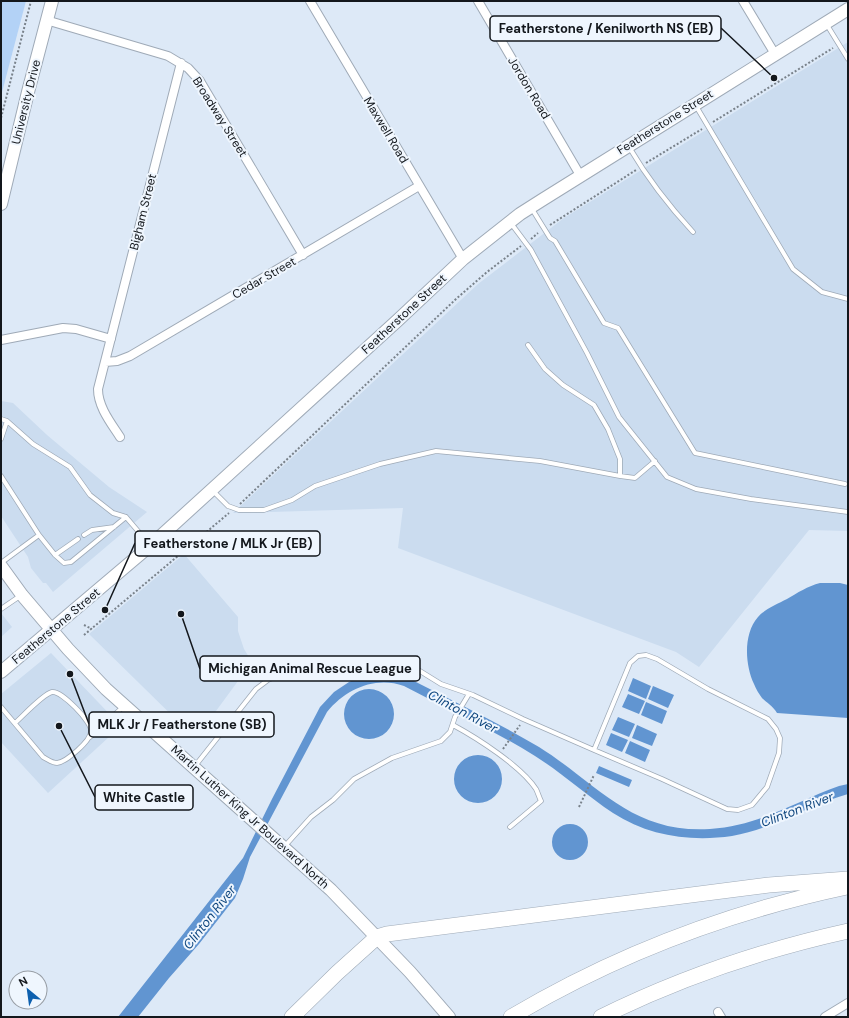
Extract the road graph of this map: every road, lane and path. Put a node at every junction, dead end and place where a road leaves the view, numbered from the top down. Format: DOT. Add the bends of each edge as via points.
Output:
graph roads {
  1 [pos="31,1"];
  2 [pos="52,1"];
  3 [pos="310,1"];
  4 [pos="478,1"];
  5 [pos="743,1"];
  6 [pos="848,9"];
  7 [pos="46,20"];
  8 [pos="826,23"];
  9 [pos="835,47"];
  10 [pos="775,54"];
  11 [pos="848,59"];
  12 [pos="181,63"];
  13 [pos="695,104"];
  14 [pos="1,118"];
  15 [pos="712,123"];
  16 [pos="704,128"];
  17 [pos="628,145"];
  18 [pos="646,164"];
  19 [pos="636,169"];
  20 [pos="580,175"];
  21 [pos="419,186"];
  22 [pos="1,204"];
  23 [pos="531,207"];
  24 [pos="510,222"];
  25 [pos="549,226"];
  26 [pos="540,232"];
  27 [pos="693,232"];
  28 [pos="531,239"];
  29 [pos="520,247"];
  30 [pos="303,255"];
  31 [pos="462,259"];
  32 [pos="848,299"];
  33 [pos="1,340"];
  34 [pos="111,340"];
  35 [pos="528,345"];
  36 [pos="105,362"];
  37 [pos="1,419"];
  38 [pos="7,422"];
  39 [pos="120,437"];
  40 [pos="1,439"];
  41 [pos="655,461"];
  42 [pos="1,476"];
  43 [pos="620,476"];
  44 [pos="845,484"];
  45 [pos="212,490"];
  46 [pos="235,508"];
  47 [pos="848,512"];
  48 [pos="126,517"];
  49 [pos="114,527"];
  50 [pos="39,535"];
  51 [pos="84,535"];
  52 [pos="78,539"];
  53 [pos="151,546"];
  54 [pos="55,555"];
  55 [pos="1,563"];
  56 [pos="1,566"];
  57 [pos="22,594"];
  58 [pos="1,610"];
  59 [pos="84,625"];
  60 [pos="92,629"];
  61 [pos="52,630"];
  62 [pos="84,635"];
  63 [pos="1,672"];
  64 [pos="469,694"];
  65 [pos="124,706"];
  66 [pos="1,707"];
  67 [pos="15,723"];
  68 [pos="453,724"];
  69 [pos="520,724"];
  70 [pos="90,738"];
  71 [pos="508,744"];
  72 [pos="594,750"];
  73 [pos="194,767"];
  74 [pos="594,775"];
  75 [pos="579,807"];
  76 [pos="510,827"];
  77 [pos="282,846"];
  78 [pos="848,880"];
  79 [pos="848,887"];
  80 [pos="848,931"];
  81 [pos="377,937"];
  82 [pos="848,1003"];
  83 [pos="292,1017"];
  84 [pos="449,1017"];
  85 [pos="511,1017"];
  86 [pos="601,1017"];
  87 [pos="825,1017"];
  1 -- 14 [label="path"];
  2 -- 7 [label="street, University Drive"];
  3 -- 21 [label="street, Maxwell Road"];
  4 -- 20 [label="street, Jordon Road"];
  5 -- 10 [label="street"];
  6 -- 8 [label="street, Featherstone Street"];
  7 -- 12 [label="street, Broadway Street" via="168,56"];
  7 -- 22 [label="street, University Drive"];
  8 -- 10 [label="street, Featherstone Street"];
  8 -- 11 [label="lane"];
  9 -- 15 [label="path"];
  10 -- 13 [label="street, Featherstone Street"];
  12 -- 30 [label="street, Broadway Street" via="200,81"];
  12 -- 34 [label="street, Bigham Street"];
  13 -- 17 [label="street, Featherstone Street"];
  13 -- 32 [label="lane" via="793,269 822,292"];
  16 -- 18 [label="path"];
  17 -- 20 [label="street, Featherstone Street"];
  17 -- 27 [label="lane" via="668,205"];
  19 -- 25 [label="path"];
  20 -- 23 [label="street, Featherstone Street"];
  21 -- 30 [label="street, Cedar Street"];
  21 -- 31 [label="street, Maxwell Road"];
  23 -- 24 [label="street, Featherstone Street"];
  23 -- 44 [label="lane" via="550,238 555,241 604,324 618,328 695,453"];
  24 -- 31 [label="street, Featherstone Street"];
  24 -- 41 [label="lane" via="531,250 619,417"];
  26 -- 28 [label="path"];
  29 -- 46 [label="path" via="456,299"];
  30 -- 36 [label="street, Cedar Street" via="130,356"];
  31 -- 45 [label="street, Featherstone Street"];
  33 -- 34 [label="street" via="63,328 76,329"];
  34 -- 36 [label="street, Bigham Street"];
  35 -- 43 [label="lane" via="545,369 563,385 594,405 620,458"];
  36 -- 39 [label="street, Bigham Street" via="98,389 99,399"];
  37 -- 38 [label="lane"];
  38 -- 40 [label="lane"];
  38 -- 48 [label="lane" via="34,444 70,467 90,495"];
  41 -- 43 [label="lane" via="635,478"];
  41 -- 47 [label="lane" via="667,477 696,489"];
  42 -- 50 [label="lane"];
  43 -- 46 [label="lane" via="540,461 436,451 380,464 315,486 292,500 264,510"];
  45 -- 46 [label="lane" via="228,506"];
  45 -- 53 [label="street, Featherstone Street"];
  46 -- 60 [label="path"];
  48 -- 49 [label="lane"];
  48 -- 53 [label="lane"];
  49 -- 51 [label="lane" via="92,530"];
  49 -- 54 [label="lane" via="71,562 64,562"];
  50 -- 54 [label="lane"];
  50 -- 55 [label="lane"];
  52 -- 54 [label="lane"];
  53 -- 61 [label="street, Featherstone Street"];
  56 -- 57 [label="street, Martin Luther King Jr Boulevard North"];
  57 -- 58 [label="lane"];
  57 -- 61 [label="street, Martin Luther King Jr Boulevard North"];
  59 -- 60 [label="path"];
  60 -- 62 [label="path"];
  61 -- 63 [label="street, Featherstone Street"];
  61 -- 65 [label="street, Martin Luther King Jr Boulevard North"];
  64 -- 68 [label="lane"];
  64 -- 72 [label="lane"];
  64 -- 73 [label="lane" via="441,684 420,671 385,661 367,659 323,674 275,677 256,689"];
  65 -- 70 [label="lane"];
  65 -- 73 [label="street, Martin Luther King Jr Boulevard North"];
  66 -- 67 [label="lane"];
  67 -- 70 [label="lane" via="43,757 57,763 74,753"];
  67 -- 70 [label="lane" via="45,696 57,692 90,724"];
  68 -- 76 [label="lane" via="499,754 536,789 541,801"];
  68 -- 77 [label="lane" via="450,732 441,741 392,758 354,779"];
  69 -- 71 [label="path"];
  72 -- 72 [label="lane" via="727,809 738,810 752,805 767,787 780,753 780,738 768,719 646,655 638,656 630,663"];
  73 -- 77 [label="street, Martin Luther King Jr Boulevard North"];
  74 -- 75 [label="path"];
  77 -- 81 [label="street, Martin Luther King Jr Boulevard North" via="331,890"];
  78 -- 81 [label="highway" via="769,885 397,932"];
  79 -- 85 [label="highway" via="762,909 695,930 587,976"];
  80 -- 86 [label="highway" via="716,969 665,988"];
  81 -- 83 [label="highway"];
  81 -- 84 [label="street, Martin Luther King Jr Boulevard North"];
  82 -- 87 [label="street"];
}
